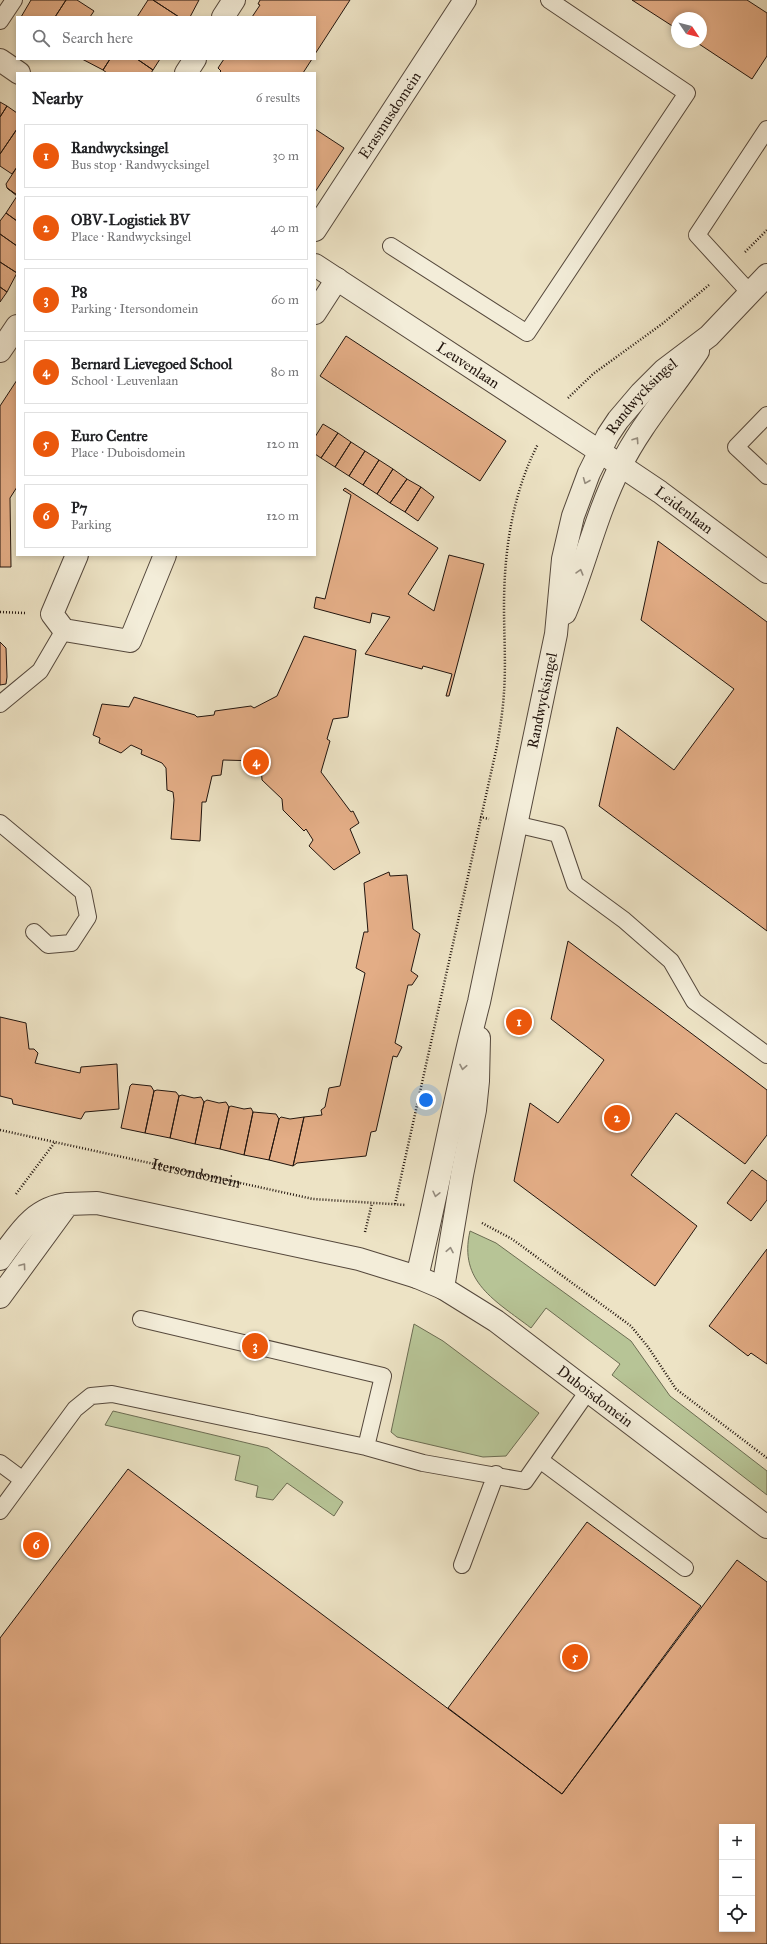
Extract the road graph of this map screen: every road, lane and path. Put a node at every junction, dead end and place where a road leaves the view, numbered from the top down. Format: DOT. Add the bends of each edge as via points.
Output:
graph roads {
  1 [pos="14,0"];
  2 [pos="234,0"];
  3 [pos="465,0"];
  4 [pos="549,0"];
  5 [pos="224,16"];
  6 [pos="0,20"];
  7 [pos="0,60"];
  8 [pos="194,60"];
  9 [pos="18,72"];
  10 [pos="187,72"];
  11 [pos="767,129"];
  12 [pos="316,228"];
  13 [pos="391,246"];
  14 [pos="316,266"];
  15 [pos="767,275"];
  16 [pos="337,279"];
  17 [pos="750,293"];
  18 [pos="316,311"];
  19 [pos="16,327"];
  20 [pos="709,336"];
  21 [pos="0,351"];
  22 [pos="767,415"];
  23 [pos="599,451"];
  24 [pos="621,465"];
  25 [pos="767,476"];
  26 [pos="77,556"];
  27 [pos="165,556"];
  28 [pos="767,572"];
  29 [pos="64,630"];
  30 [pos="556,634"];
  31 [pos="0,704"];
  32 [pos="0,822"];
  33 [pos="515,824"];
  34 [pos="34,932"];
  35 [pos="479,1002"];
  36 [pos="767,1055"];
  37 [pos="0,1130"];
  38 [pos="55,1142"];
  39 [pos="14,1198"];
  40 [pos="68,1204"];
  41 [pos="395,1204"];
  42 [pos="479,1222"];
  43 [pos="0,1259"];
  44 [pos="417,1277"];
  45 [pos="443,1288"];
  46 [pos="0,1297"];
  47 [pos="141,1319"];
  48 [pos="588,1391"];
  49 [pos="366,1447"];
  50 [pos="767,1458"];
  51 [pos="540,1460"];
  52 [pos="0,1463"];
  53 [pos="496,1474"];
  54 [pos="23,1480"];
  55 [pos="0,1511"];
  56 [pos="767,1527"];
  57 [pos="462,1565"];
  58 [pos="685,1568"];
  1 -- 6 [label="lane"];
  2 -- 5 [label="street"];
  3 -- 12 [label="street, Erasmusdomein"];
  4 -- 13 [label="lane" via="687,93 527,333"];
  7 -- 9 [label="street"];
  8 -- 10 [label="street"];
  11 -- 17 [label="lane" via="697,235"];
  14 -- 16 [label="street, Leuvenlaan"];
  15 -- 17 [label="street, Randwycksingel"];
  16 -- 18 [label="street"];
  16 -- 23 [label="street, Leuvenlaan"];
  17 -- 20 [label="street, Randwycksingel"];
  19 -- 21 [label="street"];
  20 -- 23 [label="street, Randwycksingel" via="664,370 641,393 618,420"];
  24 -- 20 [label="street, Randwycksingel, one-way"];
  22 -- 25 [label="lane" via="736,447"];
  23 -- 24 [label="street, Leidenlaan"];
  23 -- 30 [label="street, Randwycksingel, one-way" via="581,494 563,559"];
  24 -- 28 [label="street, Leidenlaan"];
  30 -- 24 [label="street, Randwycksingel, one-way" via="576,588 596,523"];
  26 -- 29 [label="street" via="52,614"];
  27 -- 29 [label="street" via="130,641"];
  29 -- 31 [label="lane" via="40,671"];
  30 -- 33 [label="street, Randwycksingel"];
  32 -- 34 [label="lane" via="83,892 88,917 72,943 48,945"];
  33 -- 35 [label="street, Randwycksingel"];
  33 -- 36 [label="lane" via="558,834 575,884 624,920 671,960 694,1001"];
  35 -- 44 [label="street, Randwycksingel, one-way"];
  45 -- 35 [label="street, Randwycksingel, one-way" via="475,1110"];
  37 -- 38 [label="path, Itersondomein"];
  38 -- 39 [label="path"];
  38 -- 41 [label="path, Itersondomein" via="313,1199"];
  40 -- 43 [label="street" via="49,1207 37,1214"];
  40 -- 44 [label="street" via="97,1203 211,1226 358,1259"];
  46 -- 40 [label="street, one-way"];
  42 -- 50 [label="path" via="512,1239 631,1326 676,1389"];
  44 -- 45 [label="street, Duboisdomein"];
  45 -- 48 [label="street, Duboisdomein" via="496,1322"];
  47 -- 49 [label="lane" via="384,1376"];
  48 -- 51 [label="lane"];
  48 -- 56 [label="street, Duboisdomein"];
  49 -- 53 [label="lane" via="422,1463"];
  49 -- 54 [label="lane" via="112,1394 91,1396 75,1409"];
  51 -- 53 [label="lane" via="525,1481"];
  51 -- 58 [label="lane"];
  52 -- 54 [label="lane"];
  53 -- 57 [label="lane"];
  54 -- 55 [label="lane"];
}
